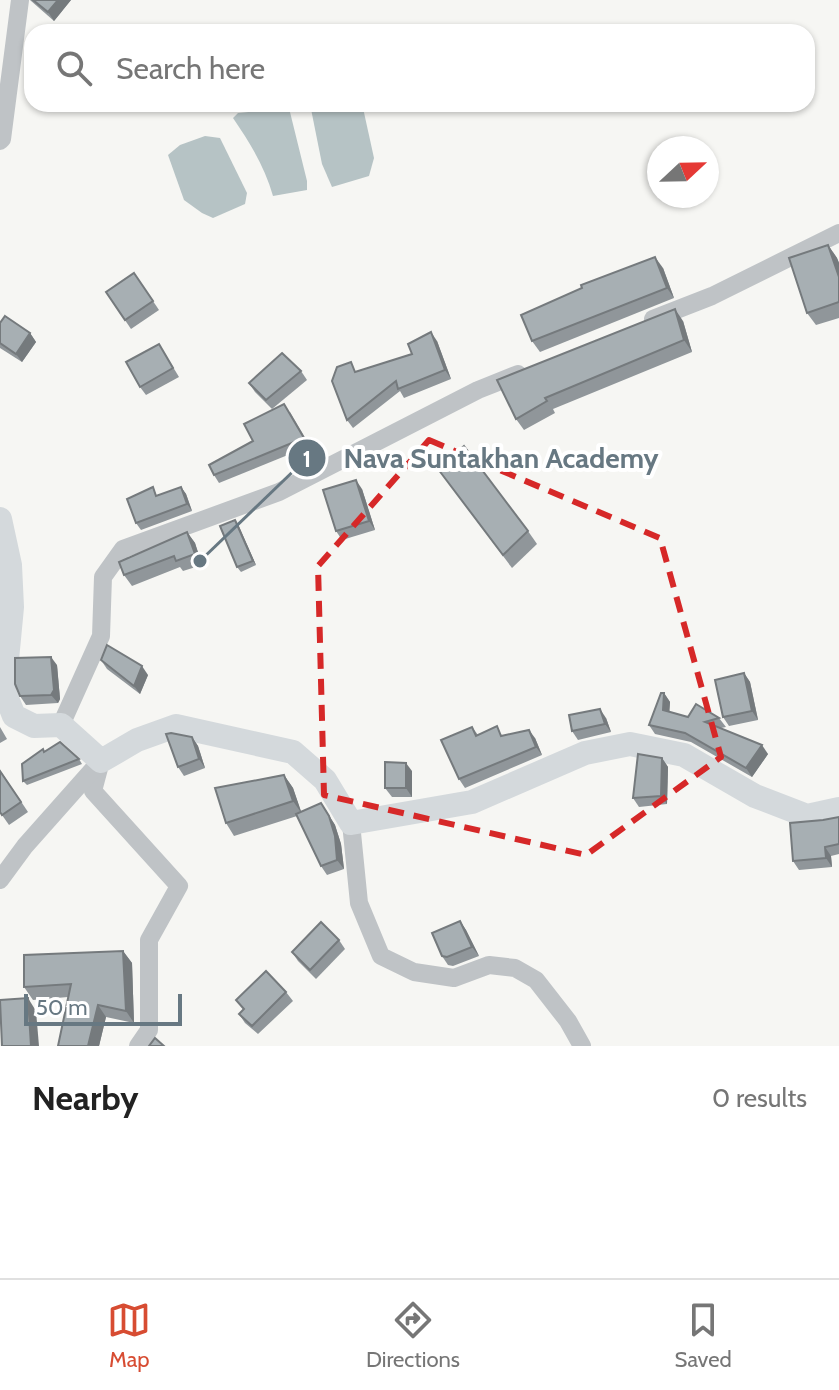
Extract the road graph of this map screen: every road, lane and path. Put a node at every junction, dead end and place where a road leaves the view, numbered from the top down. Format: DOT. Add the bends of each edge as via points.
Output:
graph roads {
  1 [pos="20,0"];
  2 [pos="0,141"];
  3 [pos="839,233"];
  4 [pos="639,325"];
  5 [pos="536,366"];
  6 [pos="0,519"];
  7 [pos="61,725"];
  8 [pos="101,761"];
  9 [pos="839,809"];
  10 [pos="351,823"];
  11 [pos="0,880"];
  12 [pos="138,1046"];
  13 [pos="582,1046"];
  1 -- 2 [label="street"];
  3 -- 4 [label="street" via="712,296"];
  5 -- 7 [label="street" via="279,492 123,549 103,577 101,636"];
  6 -- 7 [label="street" via="12,607 4,691 14,716 34,726"];
  7 -- 8 [label="street"];
  8 -- 10 [label="street" via="176,726 293,752 325,780"];
  8 -- 11 [label="street"];
  8 -- 12 [label="street" via="93,791 179,886 149,940 149,1030"];
  9 -- 10 [label="street" via="807,816 755,796 684,755 630,744 585,753 472,802"];
  10 -- 13 [label="street" via="359,903 381,956 414,972 454,978 489,965 515,968 536,980"];
}
